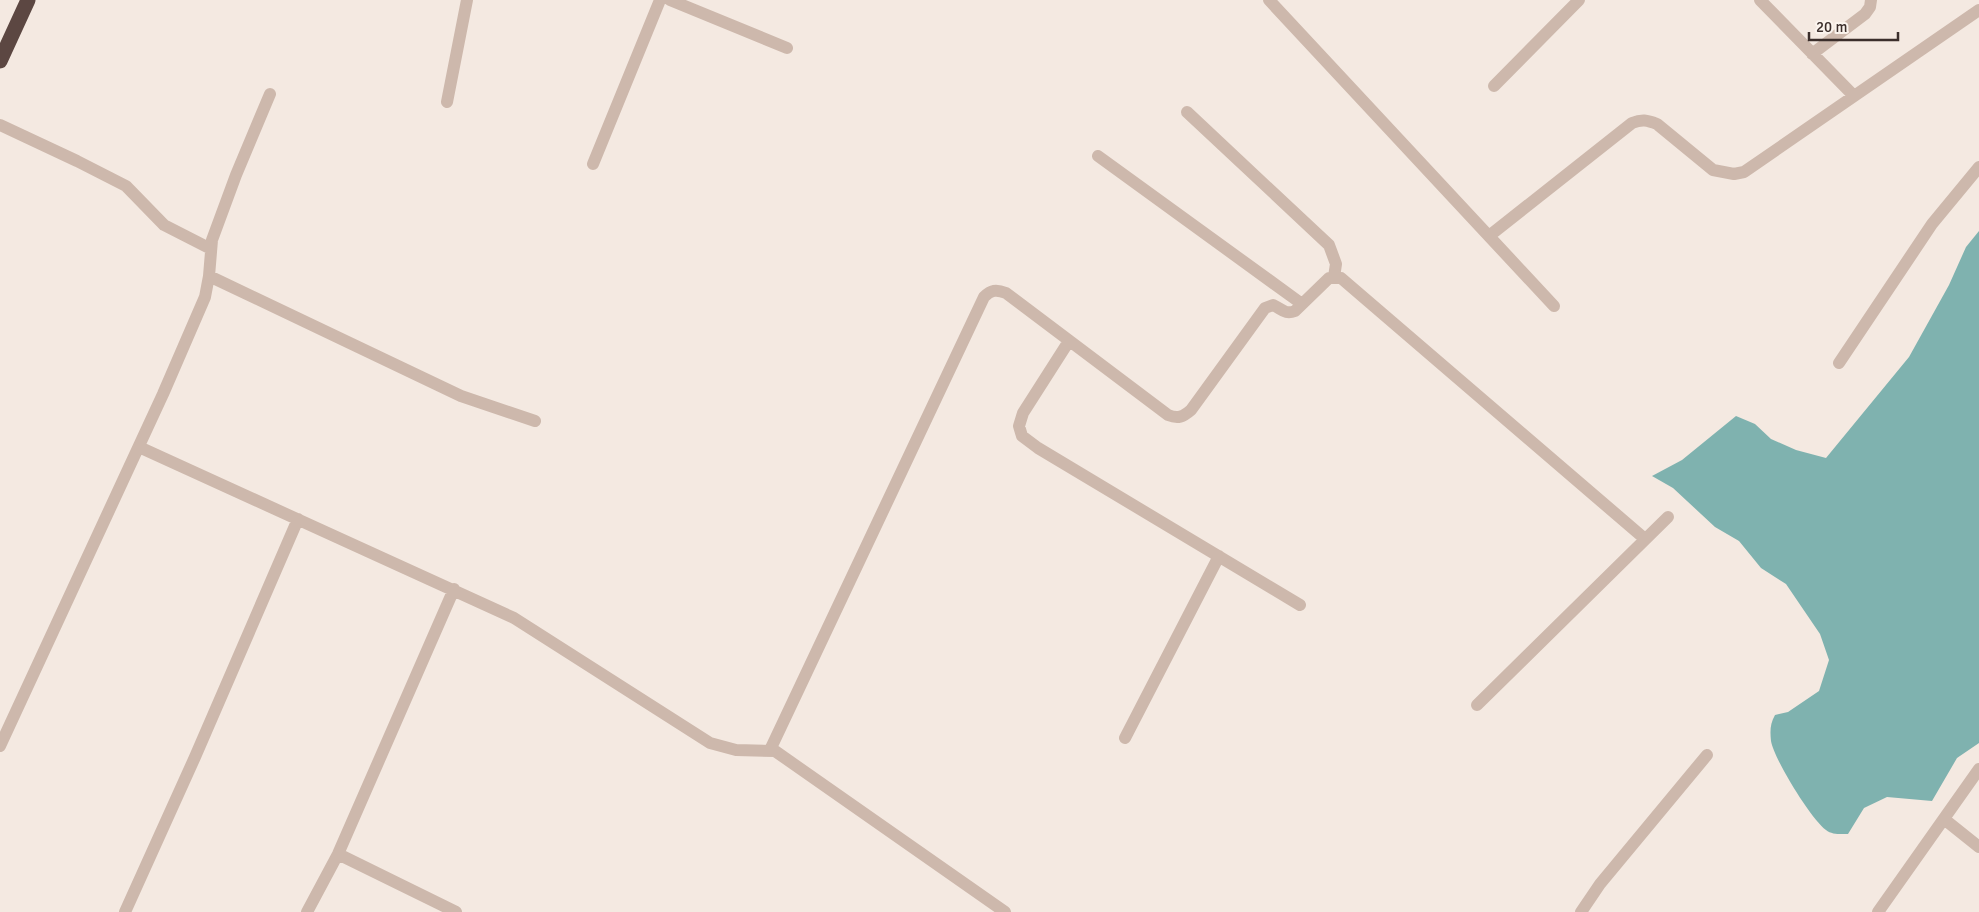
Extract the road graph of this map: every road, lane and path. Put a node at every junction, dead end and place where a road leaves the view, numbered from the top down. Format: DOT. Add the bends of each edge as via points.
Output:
graph roads {
  1 [pos="28,0"];
  2 [pos="467,0"];
  3 [pos="660,0"];
  4 [pos="670,0"];
  5 [pos="1269,0"];
  6 [pos="1579,0"];
  7 [pos="1760,0"];
  8 [pos="1871,0"];
  9 [pos="1979,10"];
  10 [pos="787,48"];
  11 [pos="1812,54"];
  12 [pos="0,61"];
  13 [pos="1494,86"];
  14 [pos="270,94"];
  15 [pos="1854,96"];
  16 [pos="447,102"];
  17 [pos="1187,112"];
  18 [pos="0,125"];
  19 [pos="1098,156"];
  20 [pos="592,164"];
  21 [pos="1979,167"];
  22 [pos="1488,236"];
  23 [pos="211,249"];
  24 [pos="209,276"];
  25 [pos="1334,277"];
  26 [pos="1302,304"];
  27 [pos="1554,306"];
  28 [pos="1069,341"];
  29 [pos="1839,363"];
  30 [pos="535,421"];
  31 [pos="139,447"];
  32 [pos="1668,517"];
  33 [pos="298,519"];
  34 [pos="1645,539"];
  35 [pos="1219,556"];
  36 [pos="454,589"];
  37 [pos="1300,605"];
  38 [pos="1477,705"];
  39 [pos="1125,738"];
  40 [pos="0,746"];
  41 [pos="770,750"];
  42 [pos="1707,755"];
  43 [pos="1979,769"];
  44 [pos="1944,819"];
  45 [pos="1979,846"];
  46 [pos="338,854"];
  47 [pos="125,912"];
  48 [pos="307,912"];
  49 [pos="456,912"];
  50 [pos="1005,912"];
  51 [pos="1580,912"];
  52 [pos="1878,912"];
  1 -- 12 [label="highway"];
  2 -- 16 [label="street"];
  3 -- 20 [label="street"];
  4 -- 10 [label="street"];
  5 -- 22 [label="street"];
  6 -- 13 [label="street"];
  7 -- 11 [label="street"];
  8 -- 11 [label="street" via="1866,14"];
  9 -- 15 [label="street"];
  11 -- 15 [label="street"];
  14 -- 23 [label="street" via="236,175"];
  15 -- 22 [label="street" via="1744,172 1734,174 1713,170 1657,124 1647,120 1632,122"];
  17 -- 25 [label="street" via="1329,245 1336,264"];
  18 -- 23 [label="street" via="126,186 164,225"];
  19 -- 26 [label="street"];
  21 -- 29 [label="street" via="1932,224"];
  22 -- 27 [label="street"];
  23 -- 24 [label="street"];
  24 -- 30 [label="street" via="461,396"];
  24 -- 31 [label="street" via="205,296"];
  25 -- 26 [label="street"];
  25 -- 34 [label="street" via="1341,278"];
  26 -- 28 [label="street" via="1289,313 1273,305 1265,308 1190,410 1175,418"];
  28 -- 35 [label="street" via="1023,413 1019,426 1022,436"];
  28 -- 41 [label="street" via="1006,293 990,291 984,297"];
  31 -- 33 [label="street"];
  31 -- 40 [label="street"];
  32 -- 34 [label="street"];
  33 -- 36 [label="street"];
  33 -- 47 [label="street"];
  34 -- 38 [label="street"];
  35 -- 37 [label="street"];
  35 -- 39 [label="street"];
  36 -- 41 [label="street" via="514,618 710,743 736,750"];
  36 -- 46 [label="street"];
  41 -- 50 [label="street" via="782,754"];
  42 -- 51 [label="street"];
  43 -- 44 [label="street"];
  44 -- 45 [label="street"];
  44 -- 52 [label="street"];
  46 -- 48 [label="street"];
  46 -- 49 [label="street"];
}
